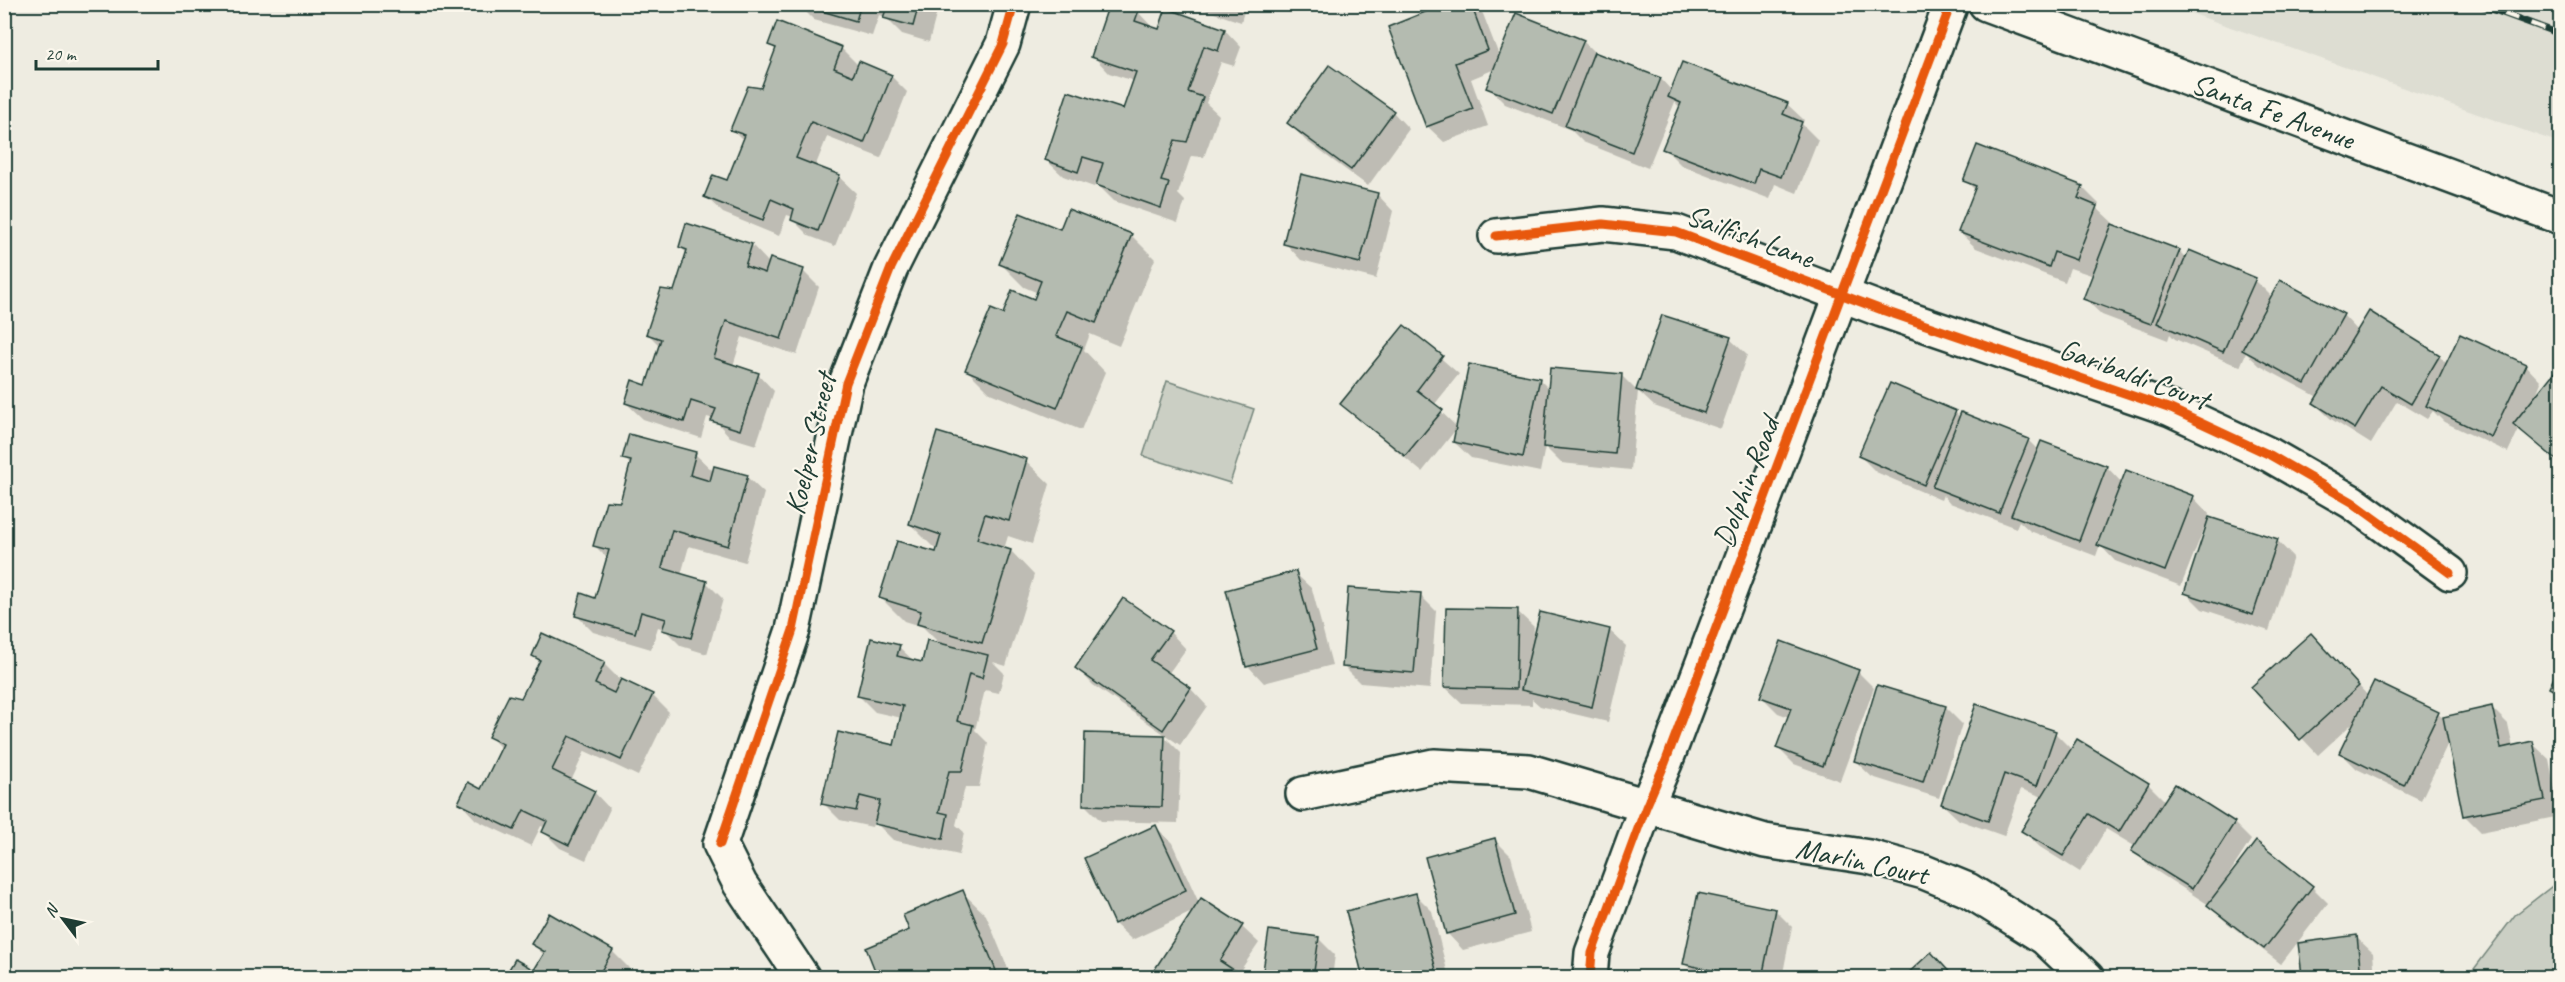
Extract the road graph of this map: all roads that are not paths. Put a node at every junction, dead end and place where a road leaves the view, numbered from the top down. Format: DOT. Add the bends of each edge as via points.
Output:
graph roads {
  1 [pos="1014,4"];
  2 [pos="1951,4"];
  3 [pos="1986,4"];
  4 [pos="2560,217"];
  5 [pos="1496,236"];
  6 [pos="1843,296"];
  7 [pos="2450,573"];
  8 [pos="1304,794"];
  9 [pos="1646,807"];
  10 [pos="803,978"];
  11 [pos="1590,978"];
  12 [pos="2087,978"];
  1 -- 10 [label="street, Koelper Street" via="1003,44 891,268 846,383 793,630 720,844 740,884"];
  2 -- 6 [label="street, Dolphin Road"];
  3 -- 4 [label="street, Santa Fe Avenue"];
  5 -- 6 [label="street, Sailfish Lane" via="1603,224 1676,232"];
  6 -- 7 [label="street, Garibaldi Court" via="2171,409 2270,455 2352,502"];
  6 -- 9 [label="street, Dolphin Road"];
  8 -- 9 [label="street, Marlin Court" via="1434,766 1529,771"];
  9 -- 11 [label="street, Dolphin Road" via="1592,953"];
  9 -- 12 [label="street, Marlin Court" via="1765,842 1869,857 1924,872 1968,890 2044,938"];
}
